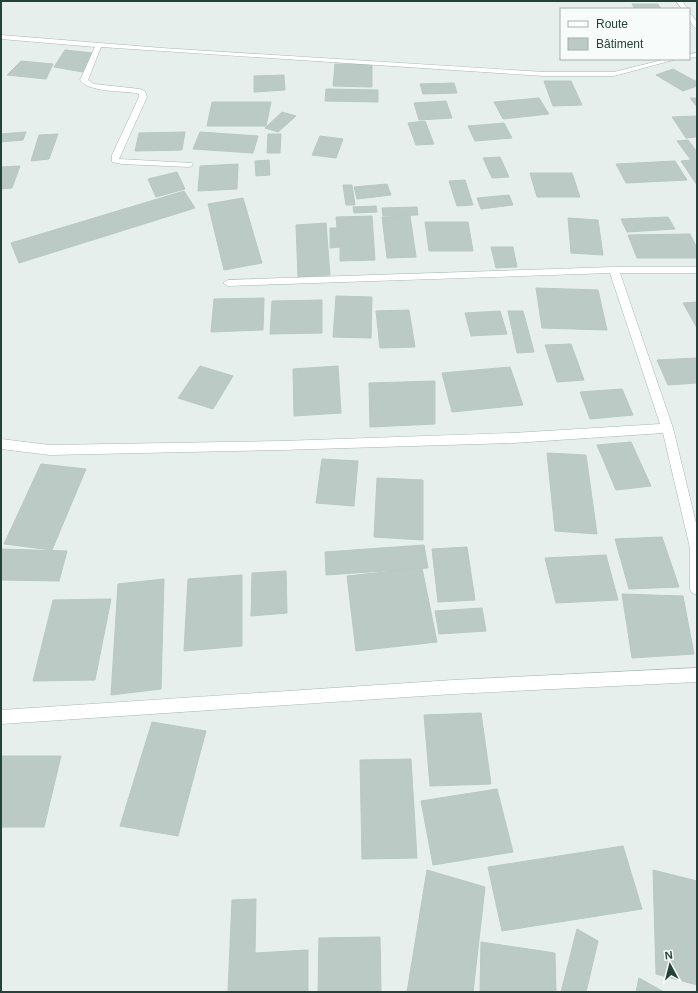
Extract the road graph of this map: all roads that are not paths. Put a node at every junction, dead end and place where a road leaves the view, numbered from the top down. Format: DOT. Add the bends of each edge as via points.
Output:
graph roads {
  1 [pos="690,16"];
  2 [pos="697,26"];
  3 [pos="1,37"];
  4 [pos="99,44"];
  5 [pos="670,60"];
  6 [pos="189,164"];
  7 [pos="614,270"];
  8 [pos="697,270"];
  9 [pos="228,284"];
  10 [pos="667,428"];
  11 [pos="1,444"];
  12 [pos="697,589"];
  13 [pos="697,675"];
  14 [pos="1,717"];
  1 -- 2 [label="street"];
  3 -- 4 [label="street"];
  4 -- 5 [label="street" via="544,74 614,74"];
  4 -- 6 [label="street" via="84,80 86,83 137,91 142,93 143,98 115,160"];
  7 -- 8 [label="street"];
  7 -- 9 [label="street"];
  7 -- 10 [label="street"];
  10 -- 11 [label="street" via="571,436 360,444 50,450"];
  10 -- 12 [label="street" via="696,548"];
  13 -- 14 [label="street" via="453,687"];
}
